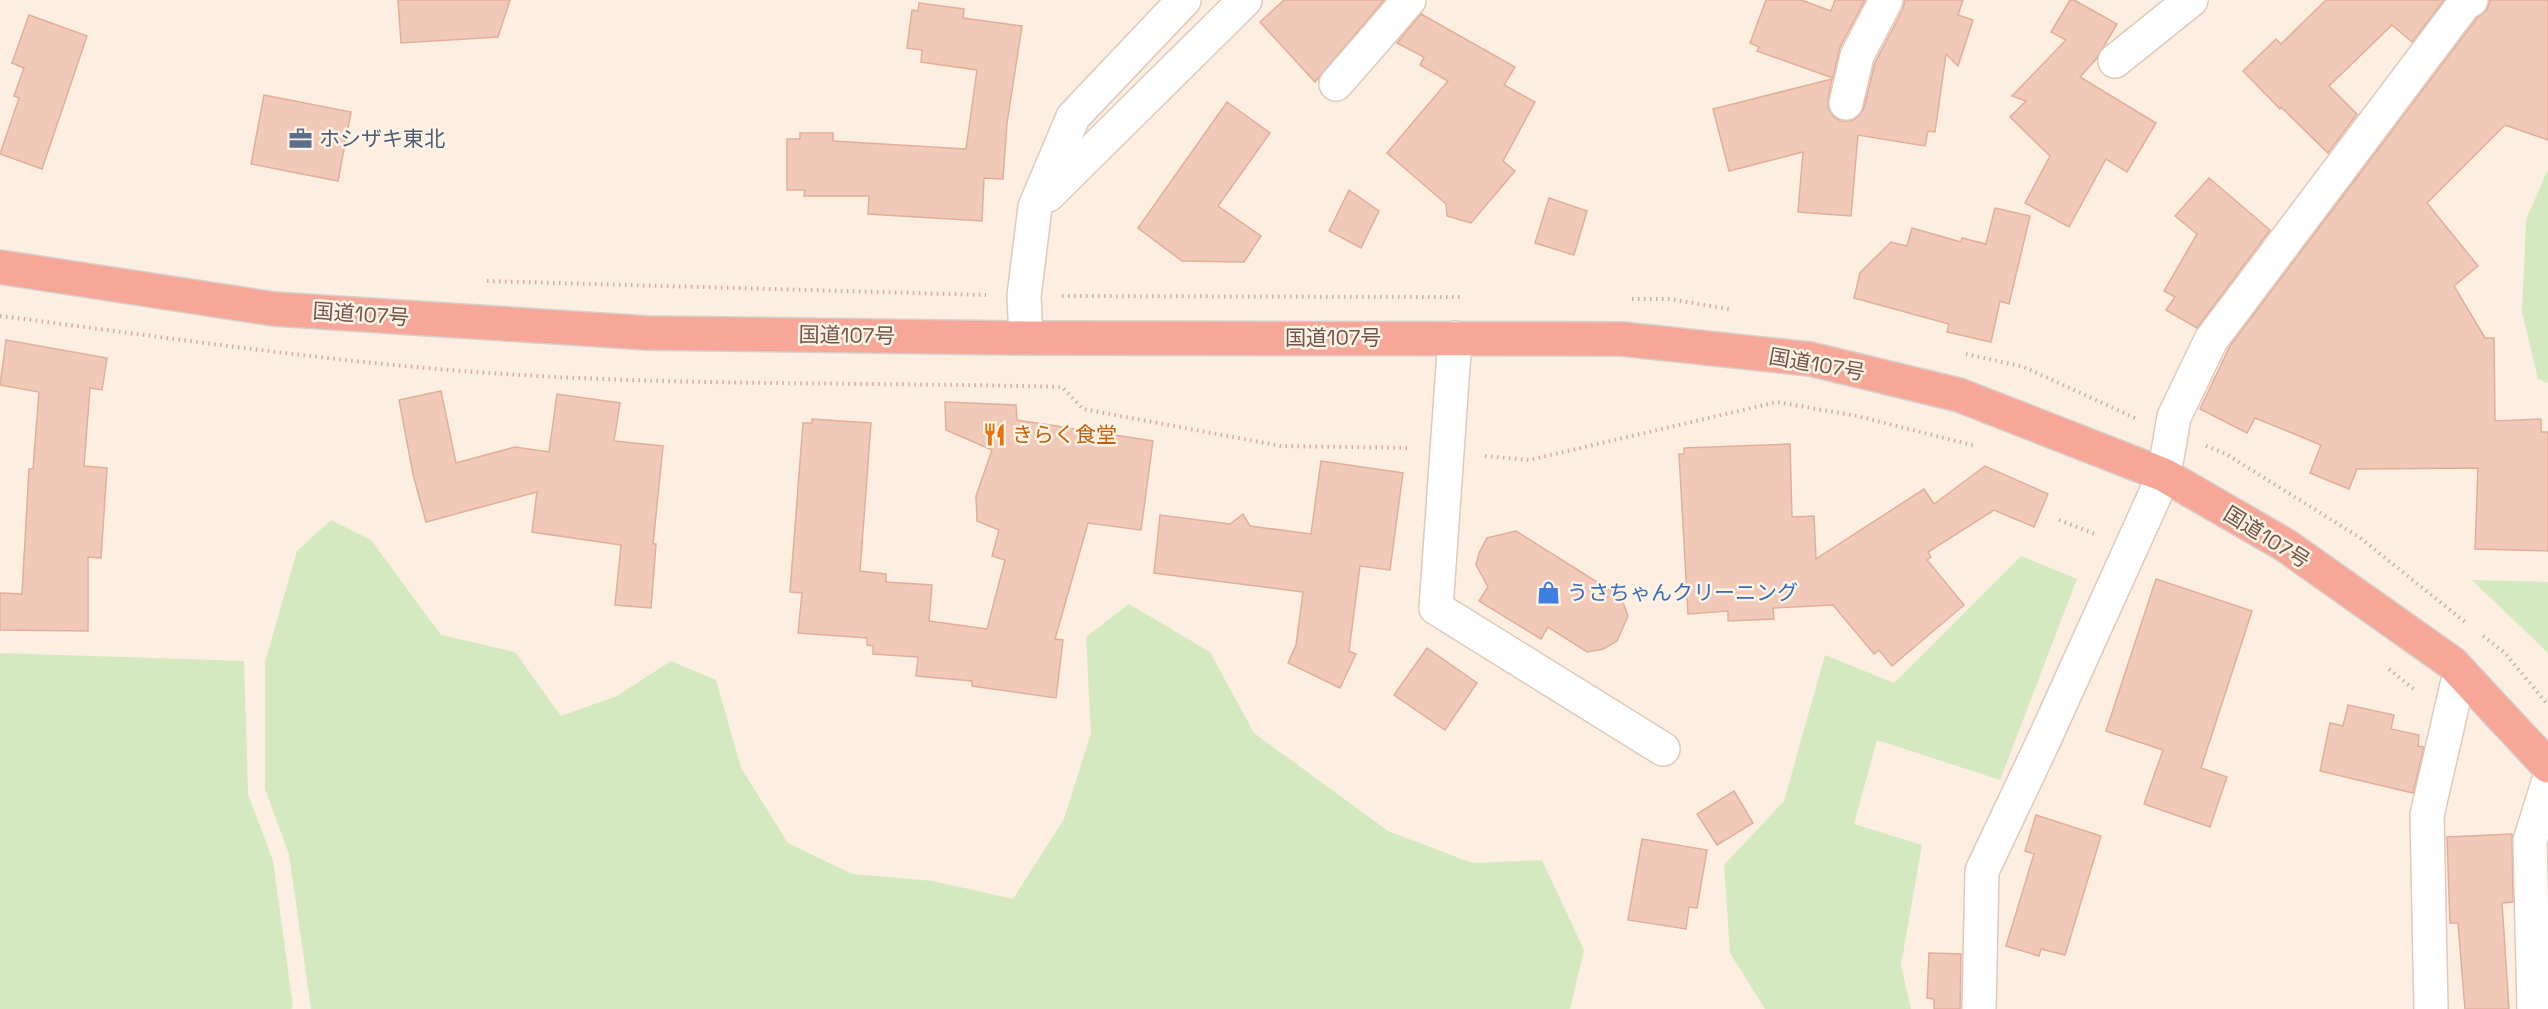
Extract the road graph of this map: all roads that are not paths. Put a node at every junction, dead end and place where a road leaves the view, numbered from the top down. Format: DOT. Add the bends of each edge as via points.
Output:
graph roads {
  1 [pos="1184,0"];
  2 [pos="1245,0"];
  3 [pos="1409,0"];
  4 [pos="1886,0"];
  5 [pos="2192,0"];
  6 [pos="2471,0"];
  7 [pos="2115,61"];
  8 [pos="1336,84"];
  9 [pos="1846,103"];
  10 [pos="1035,207"];
  11 [pos="0,267"];
  12 [pos="1026,338"];
  13 [pos="1455,338"];
  14 [pos="2164,475"];
  15 [pos="2460,672"];
  16 [pos="1663,749"];
  17 [pos="2548,766"];
  18 [pos="2548,783"];
  19 [pos="1979,1009"];
  20 [pos="2431,1009"];
  21 [pos="2534,1009"];
  1 -- 10 [label="street" via="1073,117"];
  2 -- 10 [label="street"];
  3 -- 8 [label="street"];
  4 -- 9 [label="street" via="1857,56"];
  5 -- 7 [label="street"];
  6 -- 14 [label="street" via="2464,4 2211,340 2174,417"];
  10 -- 12 [label="street" via="1024,296"];
  11 -- 12 [label="highway, 国道107号" via="274,309 648,333"];
  12 -- 13 [label="highway, 国道107号"];
  13 -- 14 [label="highway, 国道107号" via="1622,339 1810,359 1959,395"];
  13 -- 16 [label="street" via="1436,608"];
  14 -- 15 [label="highway, 国道107号" via="2285,545"];
  14 -- 19 [label="street" via="1982,871"];
  15 -- 17 [label="highway, 国道107号"];
  15 -- 20 [label="street" via="2427,815"];
  18 -- 21 [label="street" via="2530,841"];
}
